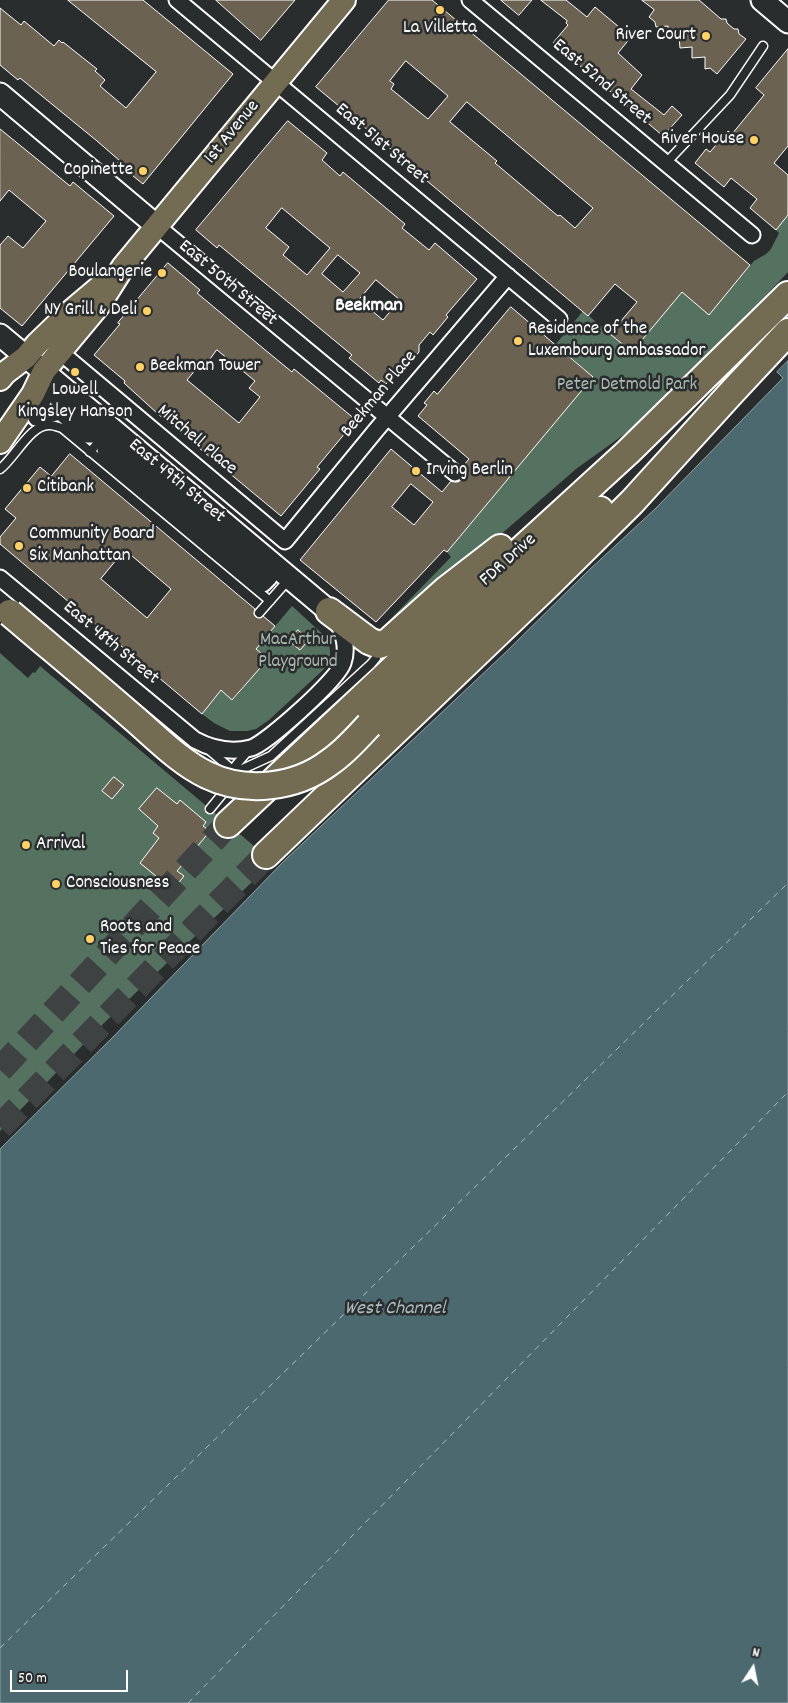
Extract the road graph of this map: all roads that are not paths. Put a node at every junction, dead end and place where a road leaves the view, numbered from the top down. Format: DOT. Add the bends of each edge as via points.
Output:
graph roads {
  1 [pos="177,0"];
  2 [pos="344,0"];
  3 [pos="470,0"];
  4 [pos="762,0"];
  5 [pos="788,22"];
  6 [pos="763,46"];
  7 [pos="275,82"];
  8 [pos="0,94"];
  9 [pos="666,164"];
  10 [pos="158,227"];
  11 [pos="752,234"];
  12 [pos="124,267"];
  13 [pos="508,276"];
  14 [pos="788,295"];
  15 [pos="560,319"];
  16 [pos="788,332"];
  17 [pos="0,335"];
  18 [pos="60,352"];
  19 [pos="26,357"];
  20 [pos="44,371"];
  21 [pos="0,379"];
  22 [pos="0,394"];
  23 [pos="387,417"];
  24 [pos="0,418"];
  25 [pos="110,436"];
  26 [pos="0,442"];
  27 [pos="678,450"];
  28 [pos="90,452"];
  29 [pos="0,469"];
  30 [pos="455,473"];
  31 [pos="590,488"];
  32 [pos="285,541"];
  33 [pos="0,578"];
  34 [pos="290,578"];
  35 [pos="270,601"];
  36 [pos="5,608"];
  37 [pos="328,611"];
  38 [pos="259,613"];
  39 [pos="379,644"];
  40 [pos="195,740"];
  41 [pos="252,748"];
  42 [pos="234,773"];
  43 [pos="219,817"];
  44 [pos="266,855"];
  1 -- 7 [label="street, East 51st Street"];
  2 -- 7 [label="main road, 1st Avenue"];
  3 -- 9 [label="street, East 52nd Street"];
  4 -- 5 [label="main road"];
  6 -- 9 [label="lane" via="730,96"];
  7 -- 10 [label="main road, 1st Avenue"];
  7 -- 13 [label="street, East 51st Street"];
  8 -- 10 [label="main road, East 50th Street"];
  9 -- 11 [label="street, East 52nd Street"];
  10 -- 12 [label="main road, 1st Avenue"];
  10 -- 23 [label="street, East 50th Street"];
  12 -- 18 [label="main road, 1st Avenue" via="99,305"];
  12 -- 19 [label="main road, 1st Avenue" via="68,314"];
  13 -- 15 [label="street, East 51st Street"];
  13 -- 23 [label="street, Beekman Place"];
  14 -- 31 [label="highway, FDR Drive"];
  16 -- 27 [label="highway"];
  17 -- 19 [label="main road, East 49th Street"];
  18 -- 20 [label="main road, 1st Avenue"];
  18 -- 32 [label="street, Mitchell Place"];
  19 -- 20 [label="main road, East 49th Street"];
  19 -- 21 [label="main road, 1st Avenue"];
  19 -- 22 [label="main road"];
  20 -- 24 [label="main road"];
  20 -- 25 [label="main road, East 49th Street"];
  20 -- 26 [label="main road, 1st Avenue" via="33,394"];
  23 -- 30 [label="street, East 50th Street"];
  23 -- 32 [label="street, Beekman Place"];
  25 -- 25 [label="street" via="105,450 263,584 269,578"];
  25 -- 28 [label="lane"];
  25 -- 34 [label="main road, East 49th Street"];
  27 -- 36 [label="highway, bridge" via="608,503 330,763 298,779 279,784 254,786 216,779 181,758"];
  27 -- 44 [label="highway" via="632,502 548,585"];
  28 -- 29 [label="lane" via="62,428 50,424 41,426 32,434"];
  28 -- 35 [label="lane"];
  31 -- 39 [label="highway" via="520,530 447,589 397,635"];
  31 -- 43 [label="highway, FDR Drive"];
  33 -- 40 [label="street, East 48th Street"];
  34 -- 35 [label="lane"];
  34 -- 37 [label="main road, East 49th Street"];
  35 -- 38 [label="lane"];
  37 -- 39 [label="highway" via="366,639"];
  37 -- 41 [label="street" via="343,635 345,657 341,669 278,730"];
  39 -- 42 [label="lane" via="379,653 370,664 271,756"];
  40 -- 41 [label="street, East 48th Street" via="224,750"];
  40 -- 42 [label="lane"];
  41 -- 42 [label="lane" via="241,758"];
  42 -- 43 [label="lane"];
}
